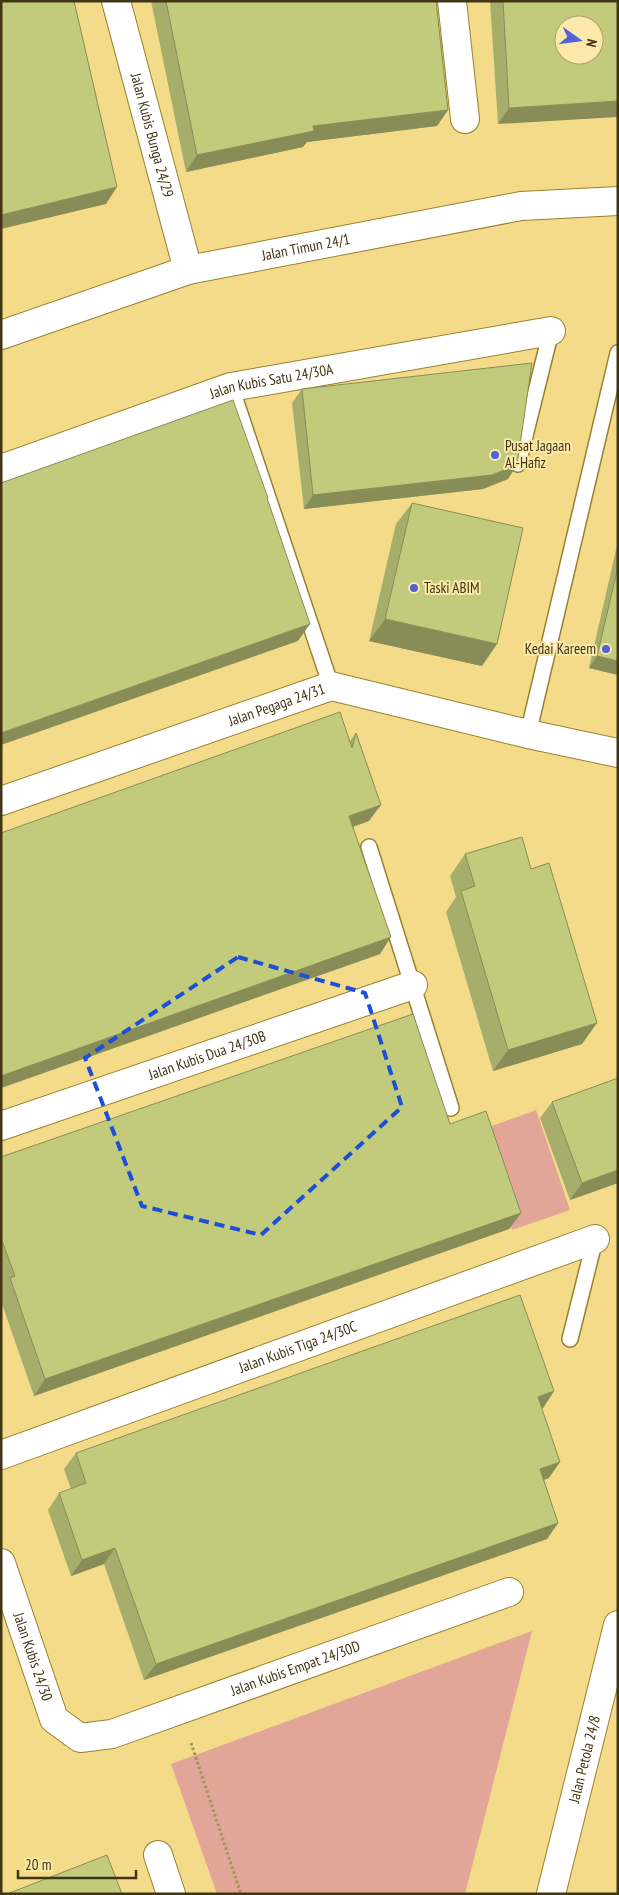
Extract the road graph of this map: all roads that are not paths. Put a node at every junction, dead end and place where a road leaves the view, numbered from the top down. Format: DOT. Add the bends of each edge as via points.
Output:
graph roads {
  1 [pos="116,1"];
  2 [pos="452,1"];
  3 [pos="465,119"];
  4 [pos="618,201"];
  5 [pos="188,270"];
  6 [pos="551,331"];
  7 [pos="1,335"];
  8 [pos="618,353"];
  9 [pos="231,387"];
  10 [pos="518,464"];
  11 [pos="1,469"];
  12 [pos="331,686"];
  13 [pos="528,734"];
  14 [pos="618,754"];
  15 [pos="1,801"];
  16 [pos="369,847"];
  17 [pos="413,985"];
  18 [pos="451,1108"];
  19 [pos="1,1126"];
  20 [pos="595,1239"];
  21 [pos="570,1339"];
  22 [pos="1,1455"];
  23 [pos="1,1563"];
  24 [pos="509,1592"];
  25 [pos="618,1625"];
  26 [pos="80,1738"];
  27 [pos="158,1855"];
  28 [pos="171,1894"];
  29 [pos="551,1894"];
  1 -- 5 [label="street, Jalan Kubis Bunga 24/29"];
  2 -- 3 [label="street"];
  4 -- 5 [label="street, Jalan Timun 24/1" via="521,206"];
  5 -- 7 [label="street, Jalan Timun 24/1"];
  6 -- 9 [label="street, Jalan Kubis Satu 24/30A"];
  6 -- 10 [label="lane"];
  8 -- 13 [label="lane"];
  9 -- 11 [label="street, Jalan Kubis Satu 24/30A"];
  9 -- 12 [label="lane"];
  12 -- 13 [label="street, Jalan Pegaga 24/31"];
  12 -- 15 [label="street, Jalan Pegaga 24/31"];
  13 -- 14 [label="street, Jalan Pegaga 24/31"];
  16 -- 17 [label="lane"];
  17 -- 18 [label="lane"];
  17 -- 19 [label="street, Jalan Kubis Dua 24/30B"];
  20 -- 21 [label="lane"];
  20 -- 22 [label="street, Jalan Kubis Tiga 24/30C"];
  23 -- 26 [label="street, Jalan Kubis 24/30" via="54,1719"];
  24 -- 26 [label="street, Jalan Kubis Empat 24/30D" via="112,1734"];
  25 -- 29 [label="street, Jalan Petola 24/8"];
  27 -- 28 [label="street"];
}
